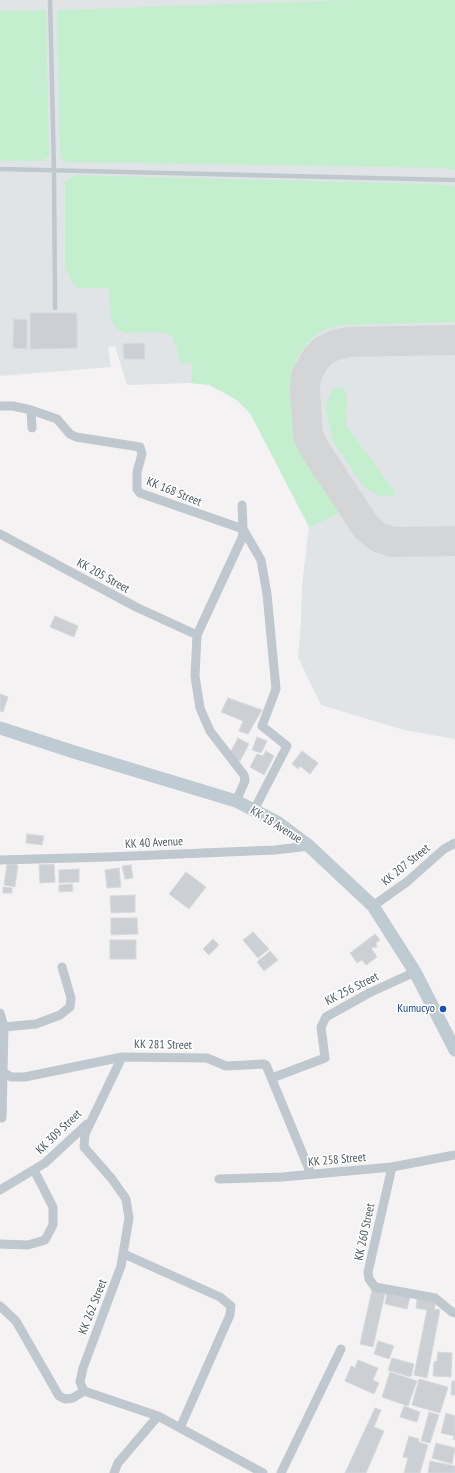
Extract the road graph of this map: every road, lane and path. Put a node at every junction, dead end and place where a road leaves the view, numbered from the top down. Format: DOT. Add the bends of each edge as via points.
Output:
graph roads {
  1 [pos="50,0"];
  2 [pos="0,170"];
  3 [pos="54,170"];
  4 [pos="455,180"];
  5 [pos="55,308"];
  6 [pos="0,406"];
  7 [pos="31,410"];
  8 [pos="32,428"];
  9 [pos="242,505"];
  10 [pos="243,529"];
  11 [pos="0,534"];
  12 [pos="197,635"];
  13 [pos="0,728"];
  14 [pos="236,801"];
  15 [pos="254,810"];
  16 [pos="455,843"];
  17 [pos="309,846"];
  18 [pos="0,860"];
  19 [pos="373,906"];
  20 [pos="62,967"];
  21 [pos="415,972"];
  22 [pos="0,1013"];
  23 [pos="4,1027"];
  24 [pos="453,1043"];
  25 [pos="122,1057"];
  26 [pos="3,1072"];
  27 [pos="272,1078"];
  28 [pos="93,1116"];
  29 [pos="2,1118"];
  30 [pos="455,1155"];
  31 [pos="392,1167"];
  32 [pos="34,1170"];
  33 [pos="311,1174"];
  34 [pos="219,1179"];
  35 [pos="0,1190"];
  36 [pos="0,1244"];
  37 [pos="124,1254"];
  38 [pos="0,1306"];
  39 [pos="455,1312"];
  40 [pos="341,1349"];
  41 [pos="84,1391"];
  42 [pos="158,1416"];
  43 [pos="180,1428"];
  44 [pos="114,1473"];
  45 [pos="263,1473"];
  46 [pos="281,1473"];
  1 -- 3 [label="lane"];
  2 -- 3 [label="lane"];
  3 -- 4 [label="lane"];
  3 -- 5 [label="lane"];
  6 -- 7 [label="street"];
  7 -- 8 [label="street"];
  7 -- 10 [label="street, KK 168 Street" via="57,418 70,434 76,437 140,447 142,454 137,490 140,493"];
  9 -- 10 [label="street"];
  10 -- 12 [label="street" via="238,547"];
  10 -- 15 [label="street" via="261,560 267,594 276,689 262,726 287,746"];
  11 -- 12 [label="street, KK 205 Street" via="136,607"];
  12 -- 14 [label="street" via="195,676 200,708 210,731 244,775 245,781"];
  13 -- 14 [label="main road, KK 18 Avenue"];
  14 -- 15 [label="main road, KK 18 Avenue"];
  15 -- 17 [label="main road, KK 18 Avenue" via="277,822"];
  16 -- 19 [label="street, KK 207 Street"];
  17 -- 18 [label="street, KK 40 Avenue" via="275,850"];
  17 -- 19 [label="main road, KK 18 Avenue"];
  19 -- 21 [label="main road, KK 18 Avenue"];
  20 -- 23 [label="street" via="71,998 70,1007 60,1015 36,1024"];
  21 -- 24 [label="main road, KK 18 Avenue"];
  21 -- 27 [label="street, KK 256 Street" via="326,1016 321,1027 324,1058"];
  22 -- 23 [label="street"];
  23 -- 26 [label="street"];
  25 -- 26 [label="street, KK 281 Street" via="25,1077 11,1077"];
  25 -- 27 [label="street, KK 281 Street" via="207,1058 226,1066 264,1064"];
  25 -- 28 [label="street, KK 262 Street"];
  26 -- 29 [label="street"];
  27 -- 33 [label="street, KK 281 Street"];
  28 -- 32 [label="street, KK 309 Street" via="61,1149"];
  28 -- 37 [label="street, KK 262 Street" via="85,1134 84,1147 126,1199 129,1218"];
  30 -- 31 [label="street, KK 258 Street"];
  31 -- 33 [label="street, KK 258 Street"];
  31 -- 39 [label="street, KK 260 Street" via="368,1272 369,1279 375,1287 435,1298"];
  32 -- 35 [label="street, KK 309 Street"];
  32 -- 36 [label="street" via="53,1207 53,1225 45,1240 28,1245"];
  33 -- 34 [label="street, KK 258 Street"];
  37 -- 41 [label="street, KK 262 Street" via="83,1368 80,1382"];
  37 -- 43 [label="street" via="220,1297 231,1306 230,1315"];
  38 -- 41 [label="street" via="16,1321 59,1396 65,1399 73,1398"];
  40 -- 46 [label="street"];
  41 -- 42 [label="street"];
  42 -- 43 [label="street"];
  42 -- 44 [label="street" via="118,1463"];
  43 -- 45 [label="street"];
}
